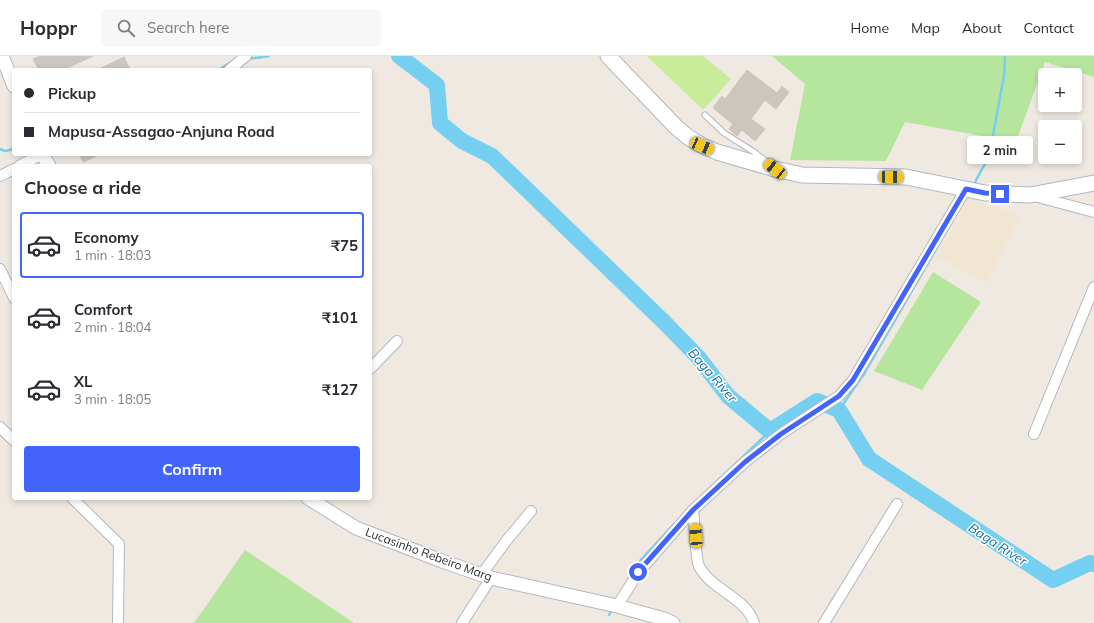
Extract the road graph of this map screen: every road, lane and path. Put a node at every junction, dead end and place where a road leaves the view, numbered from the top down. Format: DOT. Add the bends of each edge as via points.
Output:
graph roads {
  1 [pos="2,56"];
  2 [pos="246,56"];
  3 [pos="608,56"];
  4 [pos="231,68"];
  5 [pos="12,81"];
  6 [pos="705,115"];
  7 [pos="38,156"];
  8 [pos="23,164"];
  9 [pos="775,169"];
  10 [pos="12,170"];
  11 [pos="0,176"];
  12 [pos="1094,183"];
  13 [pos="969,190"];
  14 [pos="1030,195"];
  15 [pos="1094,212"];
  16 [pos="0,269"];
  17 [pos="1094,287"];
  18 [pos="12,294"];
  19 [pos="397,341"];
  20 [pos="372,368"];
  21 [pos="0,427"];
  22 [pos="1034,434"];
  23 [pos="12,439"];
  24 [pos="74,500"];
  25 [pos="311,500"];
  26 [pos="897,504"];
  27 [pos="693,510"];
  28 [pos="531,511"];
  29 [pos="486,576"];
  30 [pos="617,606"];
  31 [pos="118,623"];
  32 [pos="462,623"];
  33 [pos="673,623"];
  34 [pos="754,623"];
  35 [pos="824,623"];
  1 -- 5 [label="street"];
  2 -- 4 [label="street"];
  3 -- 9 [label="main road" via="688,137 717,152"];
  6 -- 9 [label="lane" via="724,133"];
  7 -- 8 [label="street"];
  9 -- 13 [label="main road" via="802,175 906,177"];
  10 -- 11 [label="street"];
  12 -- 14 [label="main road"];
  13 -- 14 [label="main road"];
  13 -- 27 [label="street" via="853,380 839,396 781,434 745,462"];
  14 -- 15 [label="street"];
  16 -- 18 [label="street"];
  17 -- 22 [label="street"];
  19 -- 20 [label="street"];
  21 -- 23 [label="street"];
  24 -- 31 [label="street" via="119,544"];
  25 -- 29 [label="street, Lucasinho Rebeiro Marg" via="356,528 442,562"];
  26 -- 35 [label="street"];
  27 -- 30 [label="street" via="638,572"];
  27 -- 34 [label="street" via="698,564 706,576 751,613"];
  28 -- 29 [label="street" via="507,540"];
  29 -- 30 [label="street, Lucasinho Rebeiro Marg"];
  29 -- 32 [label="street"];
  30 -- 33 [label="street, Lucasinho Rebeiro Marg"];
}
